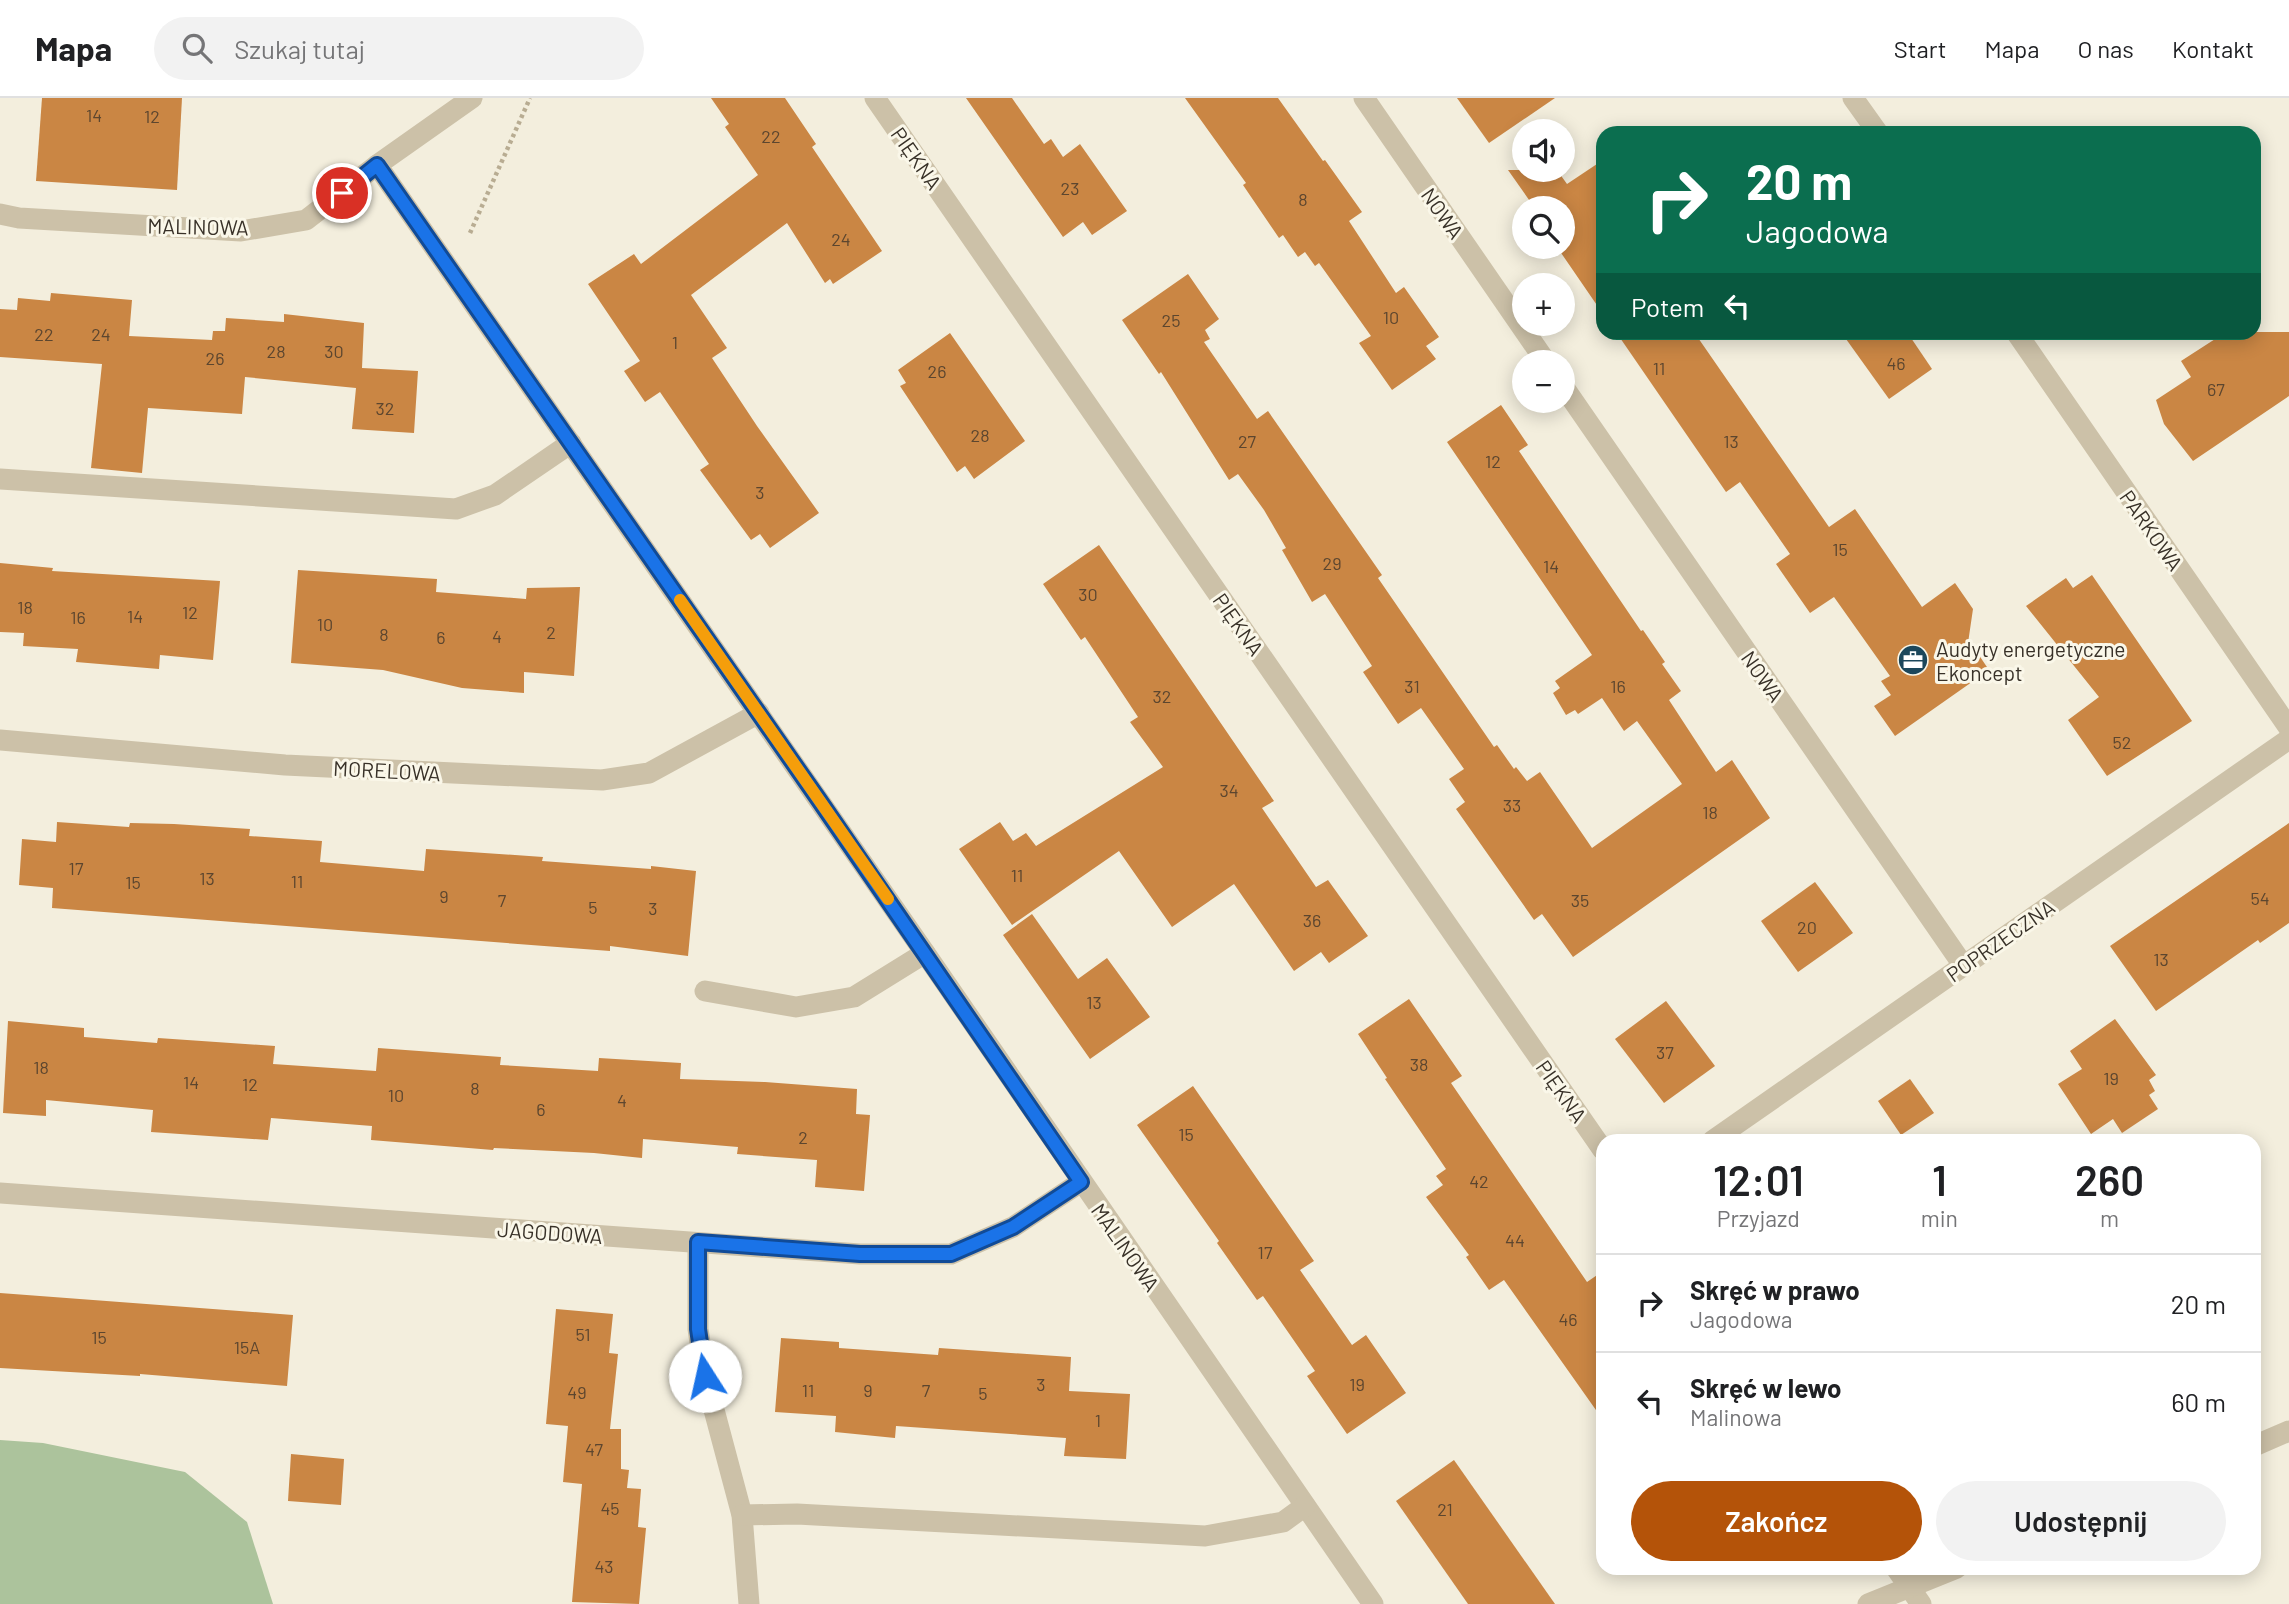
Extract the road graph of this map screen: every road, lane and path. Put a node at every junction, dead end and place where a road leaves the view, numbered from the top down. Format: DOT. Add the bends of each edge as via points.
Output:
graph roads {
  1 [pos="472,98"];
  2 [pos="530,98"];
  3 [pos="875,98"];
  4 [pos="1364,98"];
  5 [pos="1853,98"];
  6 [pos="1873,126"];
  7 [pos="377,165"];
  8 [pos="0,214"];
  9 [pos="453,272"];
  10 [pos="2022,340"];
  11 [pos="1538,350"];
  12 [pos="1575,403"];
  13 [pos="571,443"];
  14 [pos="0,479"];
  15 [pos="759,713"];
  16 [pos="2289,728"];
  17 [pos="2289,739"];
  18 [pos="0,740"];
  19 [pos="925,953"];
  20 [pos="1963,965"];
  21 [pos="705,991"];
  22 [pos="1722,1134"];
  23 [pos="1596,1140"];
  24 [pos="1081,1182"];
  25 [pos="0,1193"];
  26 [pos="698,1242"];
  27 [pos="2289,1431"];
  28 [pos="2261,1443"];
  29 [pos="1305,1506"];
  30 [pos="742,1515"];
  31 [pos="1901,1575"];
  32 [pos="1947,1575"];
  33 [pos="1916,1596"];
  34 [pos="749,1604"];
  35 [pos="1373,1604"];
  36 [pos="1868,1604"];
  1 -- 7 [label="street, MALINOWA"];
  2 -- 9 [label="path"];
  3 -- 23 [label="street, PIĘKNA"];
  4 -- 11 [label="street, NOWA"];
  5 -- 6 [label="street"];
  7 -- 8 [label="street, MALINOWA" via="306,220 241,231"];
  7 -- 9 [label="street, MALINOWA"];
  9 -- 13 [label="street, MALINOWA"];
  10 -- 16 [label="street, PARKOWA"];
  12 -- 20 [label="street, NOWA"];
  13 -- 14 [label="street" via="495,495 456,509"];
  13 -- 15 [label="street, MALINOWA"];
  15 -- 18 [label="street, MORELOWA" via="649,774 602,780 285,765"];
  15 -- 19 [label="street, MALINOWA"];
  17 -- 20 [label="street, POPRZECZNA"];
  19 -- 21 [label="street" via="854,997 796,1007"];
  19 -- 24 [label="street, MALINOWA"];
  20 -- 22 [label="street, POPRZECZNA"];
  24 -- 26 [label="street, JAGODOWA" via="1013,1227 951,1254 860,1254"];
  24 -- 29 [label="street, MALINOWA"];
  25 -- 26 [label="street, JAGODOWA"];
  26 -- 30 [label="street" via="699,1341"];
  27 -- 28 [label="street"];
  29 -- 30 [label="street" via="1283,1522 1205,1536"];
  29 -- 35 [label="street, MALINOWA"];
  30 -- 34 [label="street"];
  31 -- 33 [label="street"];
  32 -- 33 [label="street"];
  33 -- 36 [label="street"];
}
